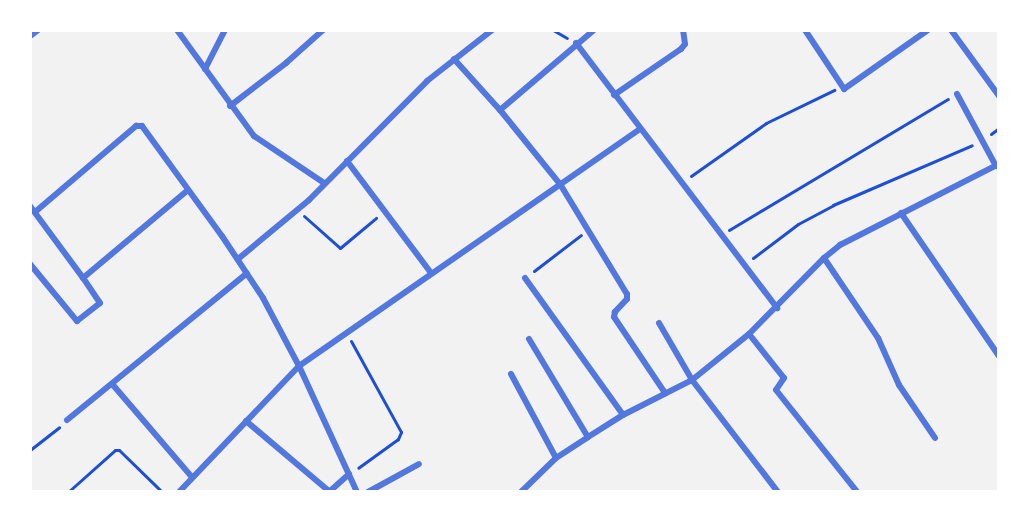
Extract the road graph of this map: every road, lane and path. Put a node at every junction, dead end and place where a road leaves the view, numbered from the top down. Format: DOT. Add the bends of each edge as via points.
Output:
graph roads {
  1 [pos="38,30"];
  2 [pos="177,30"];
  3 [pos="225,30"];
  4 [pos="323,30"];
  5 [pos="492,30"];
  6 [pos="553,30"];
  7 [pos="594,30"];
  8 [pos="683,30"];
  9 [pos="805,30"];
  10 [pos="928,30"];
  11 [pos="951,30"];
  12 [pos="483,33"];
  13 [pos="30,36"];
  14 [pos="576,43"];
  15 [pos="454,59"];
  16 [pos="205,69"];
  17 [pos="841,86"];
  18 [pos="957,94"];
  19 [pos="614,95"];
  20 [pos="999,96"];
  21 [pos="230,106"];
  22 [pos="500,110"];
  23 [pos="640,129"];
  24 [pos="982,141"];
  25 [pos="347,161"];
  26 [pos="997,166"];
  27 [pos="682,182"];
  28 [pos="324,183"];
  29 [pos="560,184"];
  30 [pos="188,190"];
  31 [pos="30,206"];
  32 [pos="297,210"];
  33 [pos="385,210"];
  34 [pos="35,212"];
  35 [pos="901,213"];
  36 [pos="587,230"];
  37 [pos="722,235"];
  38 [pos="824,258"];
  39 [pos="238,259"];
  40 [pos="30,264"];
  41 [pos="745,264"];
  42 [pos="247,273"];
  43 [pos="431,273"];
  44 [pos="83,278"];
  45 [pos="525,278"];
  46 [pos="777,308"];
  47 [pos="659,323"];
  48 [pos="346,332"];
  49 [pos="749,334"];
  50 [pos="529,339"];
  51 [pos="999,356"];
  52 [pos="299,366"];
  53 [pos="511,374"];
  54 [pos="692,380"];
  55 [pos="113,386"];
  56 [pos="665,393"];
  57 [pos="623,415"];
  58 [pos="67,420"];
  59 [pos="246,421"];
  60 [pos="588,437"];
  61 [pos="935,438"];
  62 [pos="30,450"];
  63 [pos="556,458"];
  64 [pos="419,464"];
  65 [pos="349,474"];
  66 [pos="191,476"];
  67 [pos="68,492"];
  68 [pos="162,492"];
  69 [pos="179,492"];
  70 [pos="329,492"];
  71 [pos="357,492"];
  72 [pos="368,492"];
  73 [pos="521,492"];
  74 [pos="778,492"];
  75 [pos="857,492"];
  1 -- 13 [label="street"];
  2 -- 16 [label="street"];
  3 -- 16 [label="street"];
  4 -- 21 [label="street"];
  5 -- 12 [label="street"];
  6 -- 14 [label="path"];
  7 -- 14 [label="street"];
  8 -- 19 [label="street" via="685,44 681,49"];
  9 -- 17 [label="street"];
  10 -- 17 [label="street" via="846,89"];
  11 -- 20 [label="street"];
  12 -- 15 [label="street"];
  14 -- 19 [label="street"];
  14 -- 22 [label="street"];
  15 -- 22 [label="street"];
  15 -- 25 [label="street"];
  16 -- 21 [label="street"];
  17 -- 27 [label="path" via="766,123"];
  18 -- 24 [label="street"];
  18 -- 37 [label="path"];
  19 -- 23 [label="street"];
  21 -- 28 [label="street" via="265,145"];
  22 -- 29 [label="street"];
  23 -- 27 [label="street"];
  23 -- 29 [label="street"];
  24 -- 26 [label="street"];
  24 -- 41 [label="path" via="833,205 798,224"];
  25 -- 28 [label="street"];
  25 -- 33 [label="street"];
  26 -- 35 [label="street"];
  27 -- 37 [label="street"];
  28 -- 32 [label="street"];
  29 -- 36 [label="street"];
  29 -- 43 [label="street"];
  30 -- 34 [label="street" via="138,125"];
  30 -- 39 [label="street"];
  30 -- 44 [label="street"];
  31 -- 34 [label="street"];
  32 -- 33 [label="path" via="340,248"];
  32 -- 39 [label="street"];
  33 -- 43 [label="street"];
  34 -- 44 [label="street"];
  35 -- 38 [label="street" via="858,234"];
  35 -- 51 [label="street"];
  36 -- 45 [label="path"];
  36 -- 56 [label="street" via="627,294 614,317"];
  37 -- 41 [label="street"];
  38 -- 46 [label="street"];
  38 -- 61 [label="street" via="878,338 899,385"];
  39 -- 42 [label="street"];
  40 -- 44 [label="street" via="77,321 100,303"];
  41 -- 46 [label="street"];
  42 -- 52 [label="street"];
  42 -- 55 [label="street"];
  43 -- 48 [label="street"];
  45 -- 57 [label="street"];
  46 -- 49 [label="street"];
  47 -- 54 [label="street"];
  48 -- 52 [label="street"];
  48 -- 65 [label="path" via="401,432 398,440"];
  49 -- 54 [label="street"];
  49 -- 75 [label="street" via="783,378 776,390"];
  50 -- 60 [label="street"];
  52 -- 59 [label="street"];
  52 -- 65 [label="street"];
  53 -- 63 [label="street"];
  54 -- 56 [label="street"];
  54 -- 74 [label="street"];
  55 -- 58 [label="street"];
  55 -- 66 [label="street"];
  56 -- 57 [label="street"];
  57 -- 60 [label="street"];
  58 -- 62 [label="path"];
  59 -- 66 [label="street"];
  59 -- 70 [label="street"];
  60 -- 63 [label="street"];
  63 -- 73 [label="street"];
  64 -- 72 [label="street"];
  65 -- 70 [label="street"];
  65 -- 71 [label="street"];
  66 -- 69 [label="street"];
  67 -- 68 [label="path" via="119,450"];
}
